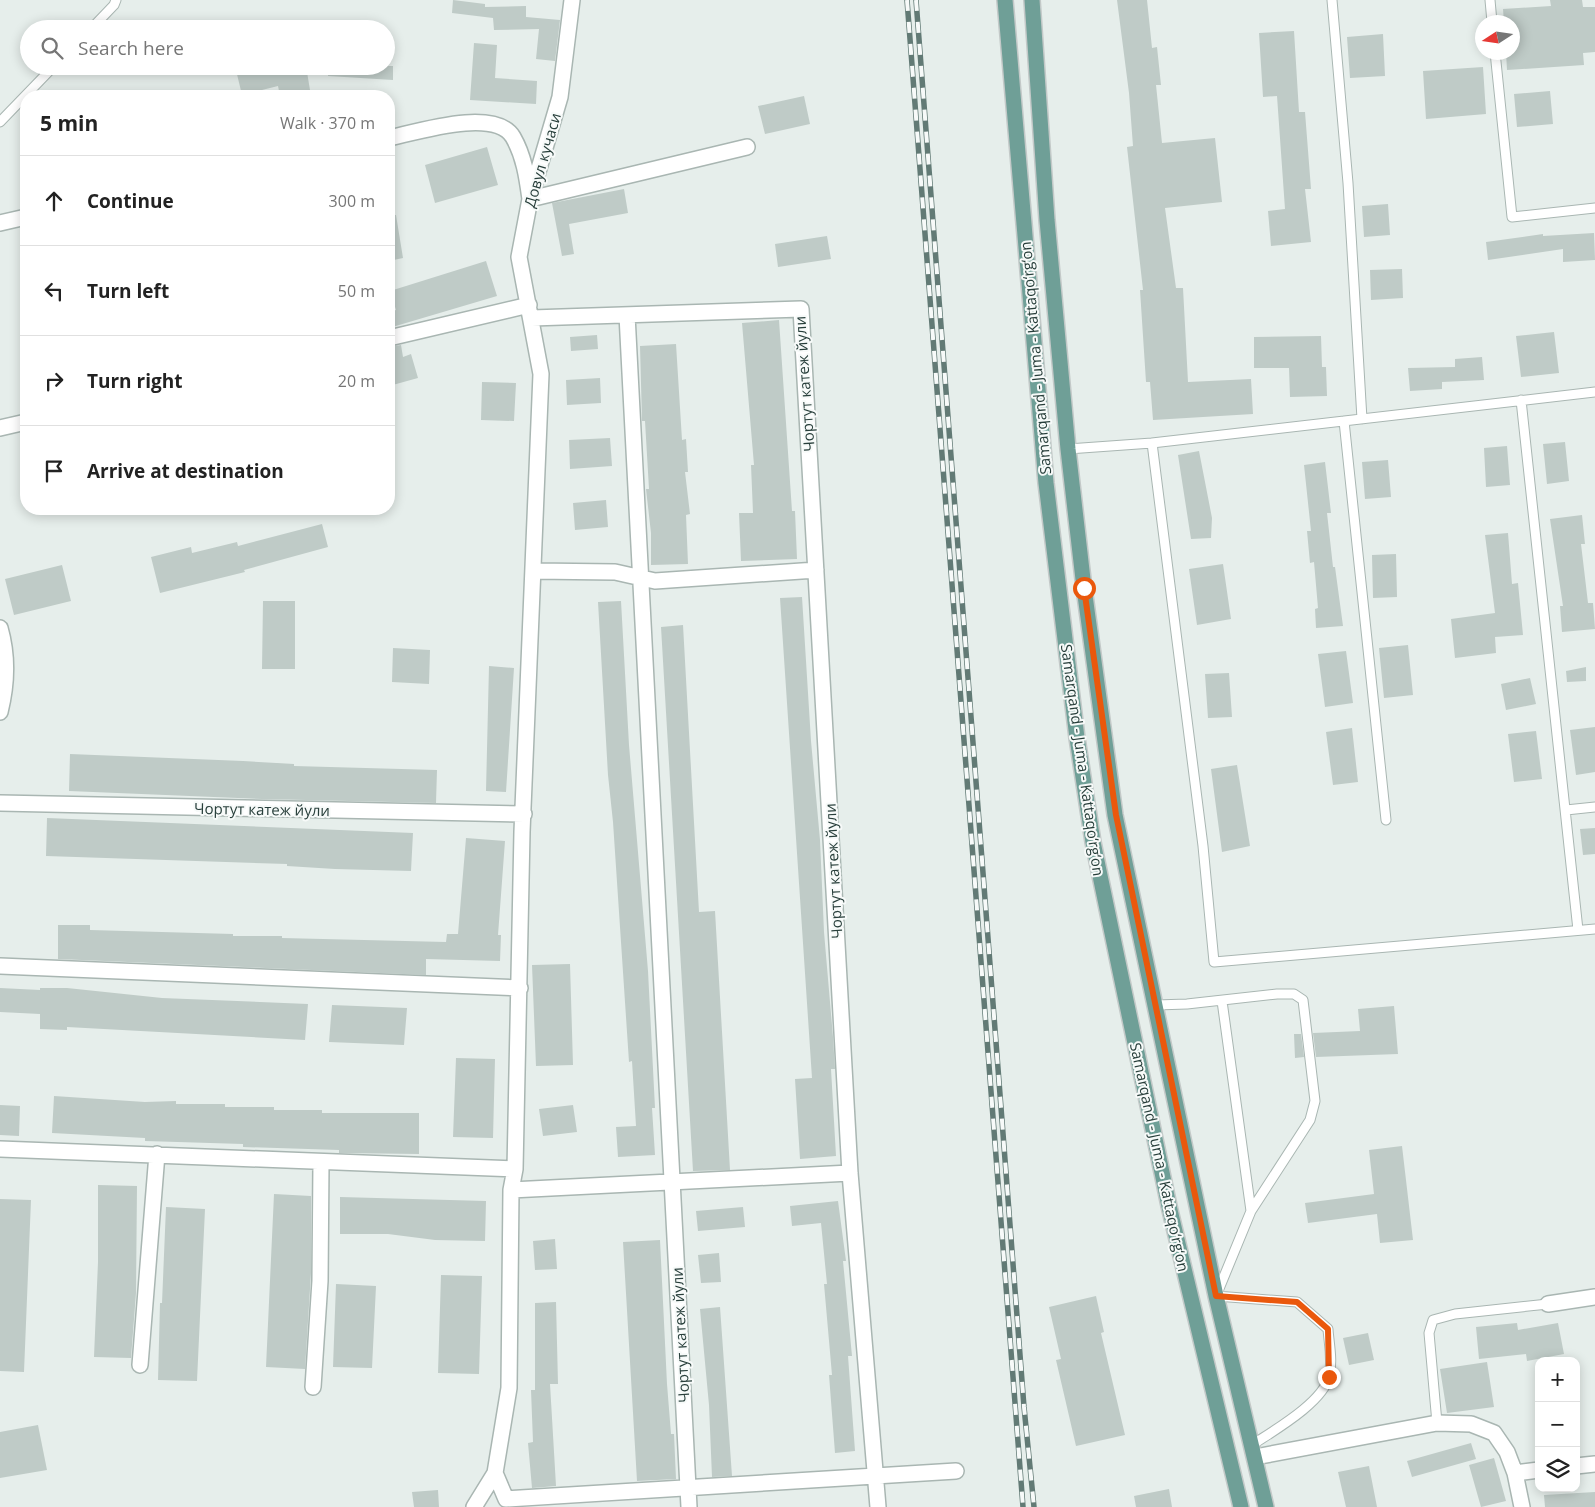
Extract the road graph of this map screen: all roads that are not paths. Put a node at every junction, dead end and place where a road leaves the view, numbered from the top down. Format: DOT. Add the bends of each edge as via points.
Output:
graph roads {
  1 [pos="116,0"];
  2 [pos="572,0"];
  3 [pos="1005,0"];
  4 [pos="1032,0"];
  5 [pos="1332,0"];
  6 [pos="1490,0"];
  7 [pos="1491,15"];
  8 [pos="100,20"];
  9 [pos="1496,60"];
  10 [pos="45,75"];
  11 [pos="31,90"];
  12 [pos="20,101"];
  13 [pos="0,122"];
  14 [pos="395,137"];
  15 [pos="748,147"];
  16 [pos="530,199"];
  17 [pos="1595,208"];
  18 [pos="20,218"];
  19 [pos="1047,220"];
  20 [pos="1023,222"];
  21 [pos="0,223"];
  22 [pos="530,312"];
  23 [pos="627,315"];
  24 [pos="395,337"];
  25 [pos="1595,392"];
  26 [pos="1521,400"];
  27 [pos="1362,419"];
  28 [pos="1344,421"];
  29 [pos="20,423"];
  30 [pos="0,428"];
  31 [pos="1152,443"];
  32 [pos="1068,449"];
  33 [pos="816,570"];
  34 [pos="534,571"];
  35 [pos="641,578"];
  36 [pos="0,628"];
  37 [pos="0,712"];
  38 [pos="0,804"];
  39 [pos="1595,807"];
  40 [pos="1566,810"];
  41 [pos="524,814"];
  42 [pos="1386,820"];
  43 [pos="1595,929"];
  44 [pos="1578,930"];
  45 [pos="0,966"];
  46 [pos="520,988"];
  47 [pos="1222,1000"];
  48 [pos="1156,1005"];
  49 [pos="0,1149"];
  50 [pos="157,1154"];
  51 [pos="321,1163"];
  52 [pos="515,1169"];
  53 [pos="850,1173"];
  54 [pos="672,1182"];
  55 [pos="511,1190"];
  56 [pos="1251,1211"];
  57 [pos="1216,1296"];
  58 [pos="1595,1297"];
  59 [pos="1548,1304"];
  60 [pos="140,1365"];
  61 [pos="313,1388"];
  62 [pos="1437,1423"];
  63 [pos="1253,1451"];
  64 [pos="1595,1464"];
  65 [pos="1580,1466"];
  66 [pos="1535,1470"];
  67 [pos="956,1471"];
  68 [pos="496,1473"];
  69 [pos="1515,1473"];
  70 [pos="876,1476"];
  71 [pos="688,1488"];
  72 [pos="506,1503"];
  73 [pos="474,1507"];
  74 [pos="689,1507"];
  75 [pos="878,1507"];
  76 [pos="1241,1507"];
  77 [pos="1266,1507"];
  78 [pos="1522,1507"];
  1 -- 8 [label="lane"];
  2 -- 16 [label="street, Довул кучаси" via="560,97"];
  3 -- 20 [label="main road, Samarqand - Juma - Kattaqo‘rg‘on"];
  4 -- 19 [label="main road, Samarqand - Juma - Kattaqo‘rg‘on"];
  5 -- 27 [label="lane" via="1348,183"];
  6 -- 7 [label="lane"];
  9 -- 17 [label="lane" via="1512,217"];
  10 -- 11 [label="lane"];
  12 -- 13 [label="lane"];
  14 -- 16 [label="street" via="476,122 497,124 512,135 525,164"];
  15 -- 16 [label="street"];
  16 -- 22 [label="street, Довул кучаси" via="519,257"];
  18 -- 21 [label="street"];
  19 -- 20 [label="main road"];
  19 -- 32 [label="main road, Samarqand - Juma - Kattaqo‘rg‘on"];
  20 -- 76 [label="main road, Samarqand - Juma - Kattaqo‘rg‘on" via="1046,484 1093,842 1169,1206"];
  22 -- 23 [label="street, Чортут катеж йули"];
  22 -- 24 [label="street, Чортут катеж йули"];
  22 -- 34 [label="street" via="541,374"];
  23 -- 33 [label="street, Чортут катеж йули" via="801,309"];
  23 -- 35 [label="street, Чортут катеж йули"];
  25 -- 26 [label="lane"];
  26 -- 27 [label="lane"];
  26 -- 40 [label="lane"];
  27 -- 28 [label="lane"];
  28 -- 31 [label="lane"];
  28 -- 42 [label="lane"];
  29 -- 30 [label="street"];
  31 -- 32 [label="lane"];
  31 -- 44 [label="lane" via="1203,846 1214,962"];
  32 -- 48 [label="main road, Samarqand - Juma - Kattaqo‘rg‘on" via="1116,815"];
  33 -- 35 [label="street" via="655,582"];
  33 -- 53 [label="street, Чортут катеж йули"];
  34 -- 35 [label="street" via="614,572"];
  34 -- 41 [label="street"];
  35 -- 54 [label="street, Чортут катеж йули"];
  36 -- 37 [label="street" via="6,649 5,692"];
  38 -- 41 [label="street, Чортут катеж йули"];
  39 -- 40 [label="lane"];
  40 -- 44 [label="lane"];
  41 -- 46 [label="street"];
  43 -- 44 [label="lane"];
  45 -- 46 [label="street"];
  46 -- 52 [label="street"];
  47 -- 48 [label="lane"];
  47 -- 56 [label="lane"];
  47 -- 56 [label="lane" via="1294,994 1303,1000 1315,1101 1310,1120"];
  48 -- 57 [label="main road, Samarqand - Juma - Kattaqo‘rg‘on"];
  49 -- 50 [label="street"];
  50 -- 51 [label="street"];
  50 -- 60 [label="street"];
  51 -- 52 [label="street"];
  51 -- 61 [label="street" via="320,1281"];
  52 -- 55 [label="street"];
  53 -- 54 [label="street"];
  53 -- 70 [label="street, Чортут катеж йули"];
  54 -- 55 [label="street"];
  54 -- 71 [label="street, Чортут катеж йули"];
  55 -- 68 [label="street" via="509,1388"];
  56 -- 57 [label="lane"];
  57 -- 63 [label="main road, Samarqand - Juma - Kattaqo‘rg‘on"];
  57 -- 63 [label="lane" via="1297,1302 1328,1329 1329,1377 1314,1401"];
  58 -- 59 [label="street"];
  59 -- 62 [label="lane" via="1455,1314 1433,1320 1428,1333"];
  62 -- 63 [label="street"];
  62 -- 69 [label="street" via="1471,1424 1494,1433 1507,1452"];
  63 -- 77 [label="main road, Samarqand - Juma - Kattaqo‘rg‘on"];
  64 -- 65 [label="street"];
  66 -- 69 [label="street"];
  67 -- 70 [label="street"];
  68 -- 72 [label="street"];
  68 -- 73 [label="street"];
  69 -- 78 [label="street"];
  70 -- 71 [label="street"];
  70 -- 75 [label="street, Чортут катеж йули"];
  71 -- 72 [label="street"];
  71 -- 74 [label="street, Чортут катеж йули"];
}
